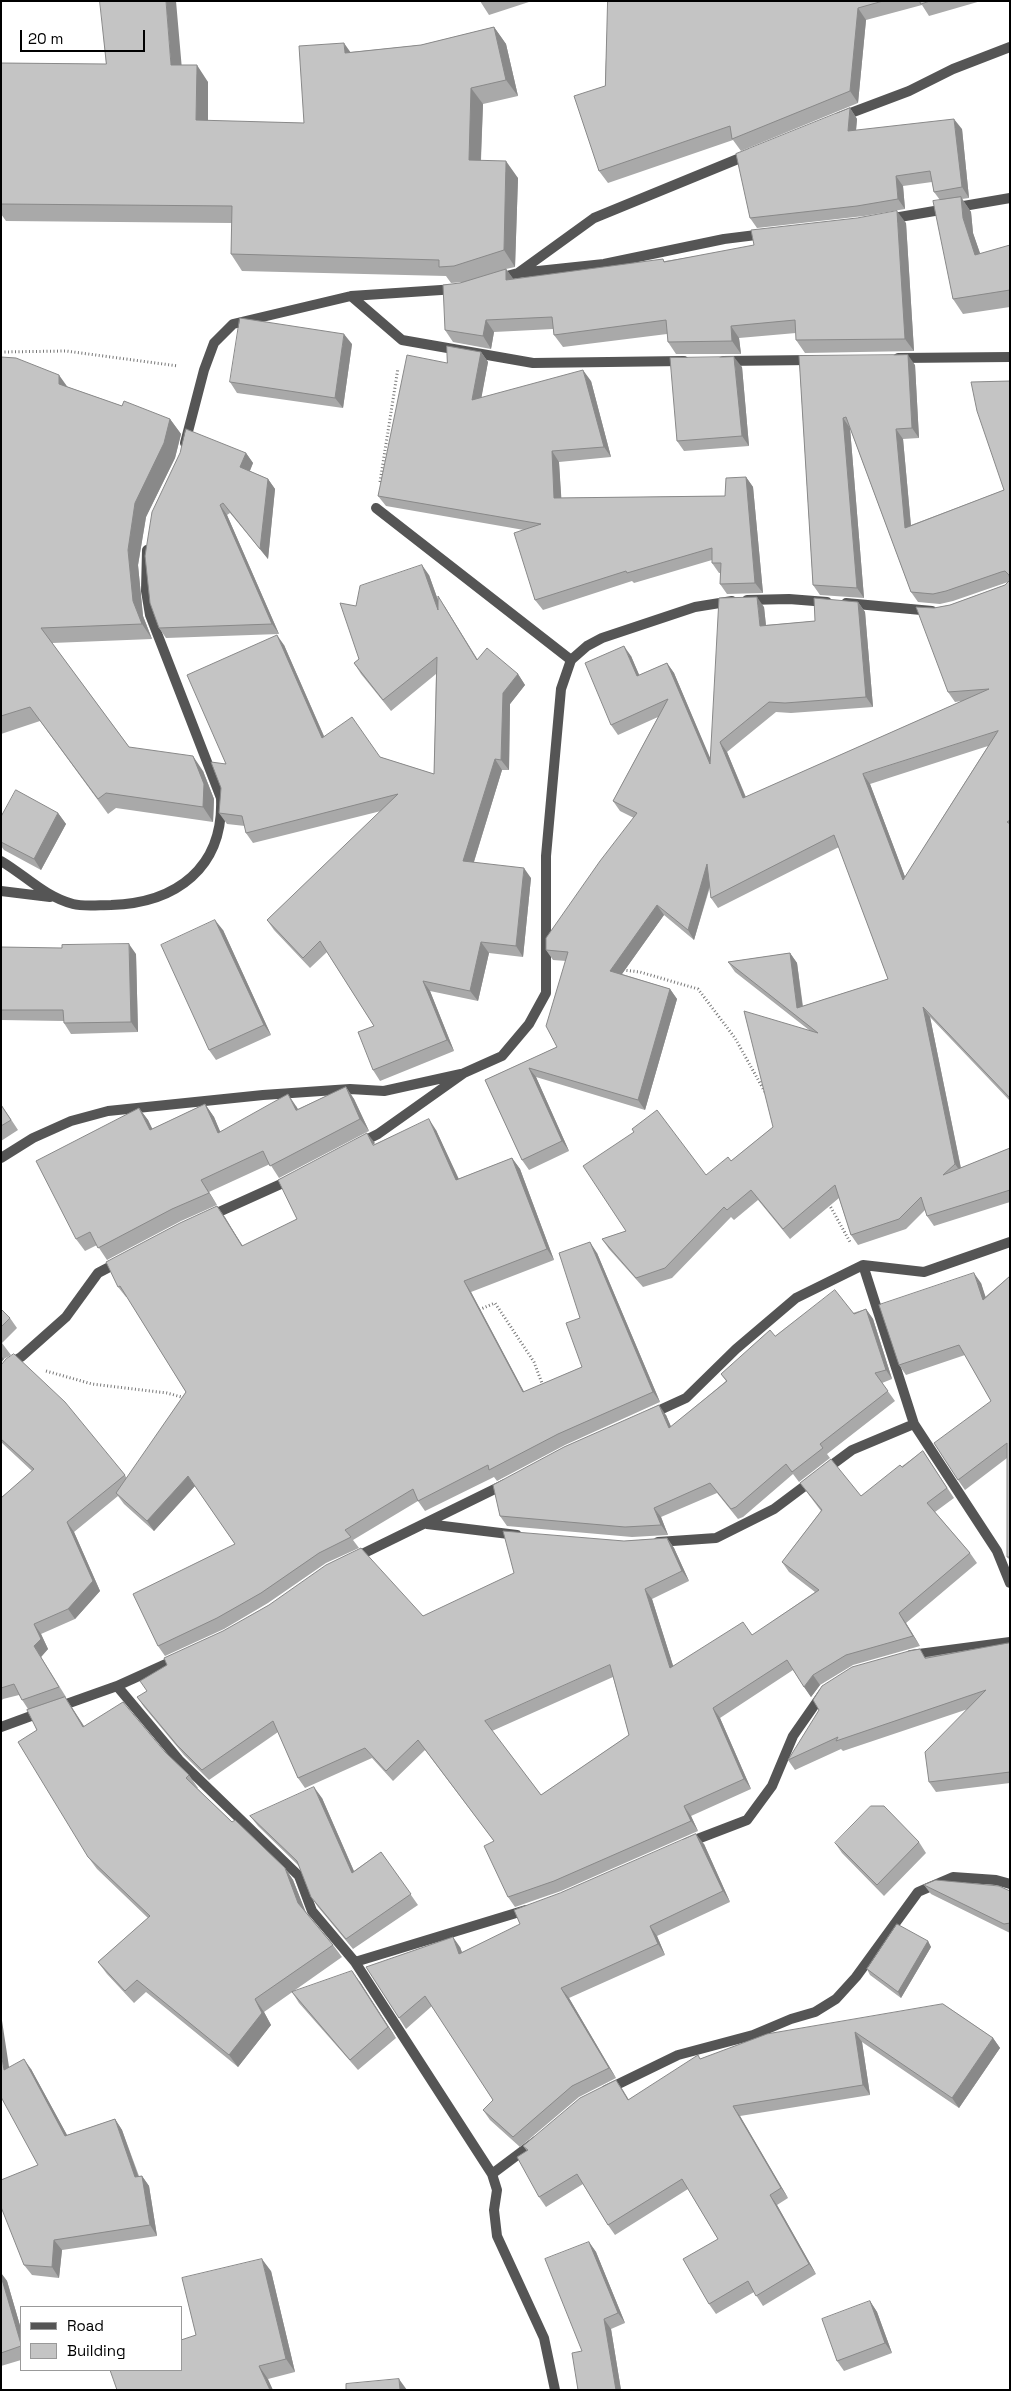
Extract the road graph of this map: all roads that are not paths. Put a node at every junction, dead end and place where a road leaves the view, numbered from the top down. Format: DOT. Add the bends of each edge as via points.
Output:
graph roads {
  1 [pos="1010,47"];
  2 [pos="829,122"];
  3 [pos="760,149"];
  4 [pos="1010,198"];
  5 [pos="875,221"];
  6 [pos="771,234"];
  7 [pos="518,273"];
  8 [pos="489,281"];
  9 [pos="467,289"];
  10 [pos="351,296"];
  11 [pos="1010,357"];
  12 [pos="890,358"];
  13 [pos="821,360"];
  14 [pos="692,361"];
  15 [pos="712,361"];
  16 [pos="183,451"];
  17 [pos="376,508"];
  18 [pos="148,539"];
  19 [pos="940,611"];
  20 [pos="571,660"];
  21 [pos="1,861"];
  22 [pos="1,891"];
  23 [pos="53,897"];
  24 [pos="464,1073"];
  25 [pos="352,1148"];
  26 [pos="1,1158"];
  27 [pos="299,1176"];
  28 [pos="202,1219"];
  29 [pos="1010,1242"];
  30 [pos="133,1255"];
  31 [pos="863,1265"];
  32 [pos="1,1374"];
  33 [pos="638,1420"];
  34 [pos="914,1424"];
  35 [pos="511,1480"];
  36 [pos="426,1524"];
  37 [pos="528,1536"];
  38 [pos="651,1542"];
  39 [pos="346,1562"];
  40 [pos="1010,1583"];
  41 [pos="1010,1642"];
  42 [pos="186,1654"];
  43 [pos="898,1659"];
  44 [pos="117,1686"];
  45 [pos="832,1686"];
  46 [pos="1,1727"];
  47 [pos="680,1846"];
  48 [pos="1010,1884"];
  49 [pos="538,1906"];
  50 [pos="355,1962"];
  51 [pos="600,2093"];
  52 [pos="542,2136"];
  53 [pos="492,2174"];
  54 [pos="555,2390"];
  1 -- 2 [label="street"];
  3 -- 7 [label="street" via="594,218"];
  4 -- 5 [label="street"];
  6 -- 7 [label="street" via="724,239 604,264"];
  7 -- 8 [label="street"];
  9 -- 10 [label="street"];
  10 -- 14 [label="street" via="402,340 532,364"];
  10 -- 16 [label="street" via="233,324 214,343"];
  11 -- 12 [label="street"];
  13 -- 15 [label="street"];
  17 -- 20 [label="street"];
  18 -- 23 [label="street" via="145,566 150,615 221,798 222,817 216,839 203,864 182,885 163,896 136,904 108,905 75,905"];
  19 -- 20 [label="street" via="789,599 728,601 695,608 602,638"];
  20 -- 24 [label="street" via="561,688 546,856 546,993 530,1024 502,1056"];
  21 -- 23 [label="street"];
  22 -- 23 [label="street"];
  24 -- 25 [label="street" via="378,1134"];
  24 -- 26 [label="street" via="384,1091 350,1089 263,1095 108,1111 71,1121 33,1138"];
  27 -- 28 [label="street"];
  29 -- 31 [label="street" via="924,1272"];
  30 -- 32 [label="street" via="98,1274 66,1317"];
  31 -- 33 [label="street" via="796,1298 736,1349 686,1398"];
  31 -- 34 [label="street"];
  34 -- 38 [label="street" via="852,1450 774,1509 716,1538"];
  34 -- 40 [label="street" via="997,1551"];
  35 -- 36 [label="street"];
  36 -- 37 [label="street"];
  36 -- 39 [label="street"];
  41 -- 43 [label="street"];
  42 -- 44 [label="street"];
  44 -- 46 [label="street"];
  44 -- 50 [label="street" via="179,1760 299,1876 312,1911"];
  45 -- 47 [label="street" via="824,1692 793,1736 772,1786 747,1820"];
  48 -- 51 [label="street" via="953,1877 918,1892 836,1999 815,2012 753,2035 678,2055"];
  49 -- 50 [label="street"];
  50 -- 53 [label="street"];
  52 -- 53 [label="street"];
  53 -- 54 [label="street" via="497,2190 494,2210 497,2236 544,2338"];
}
